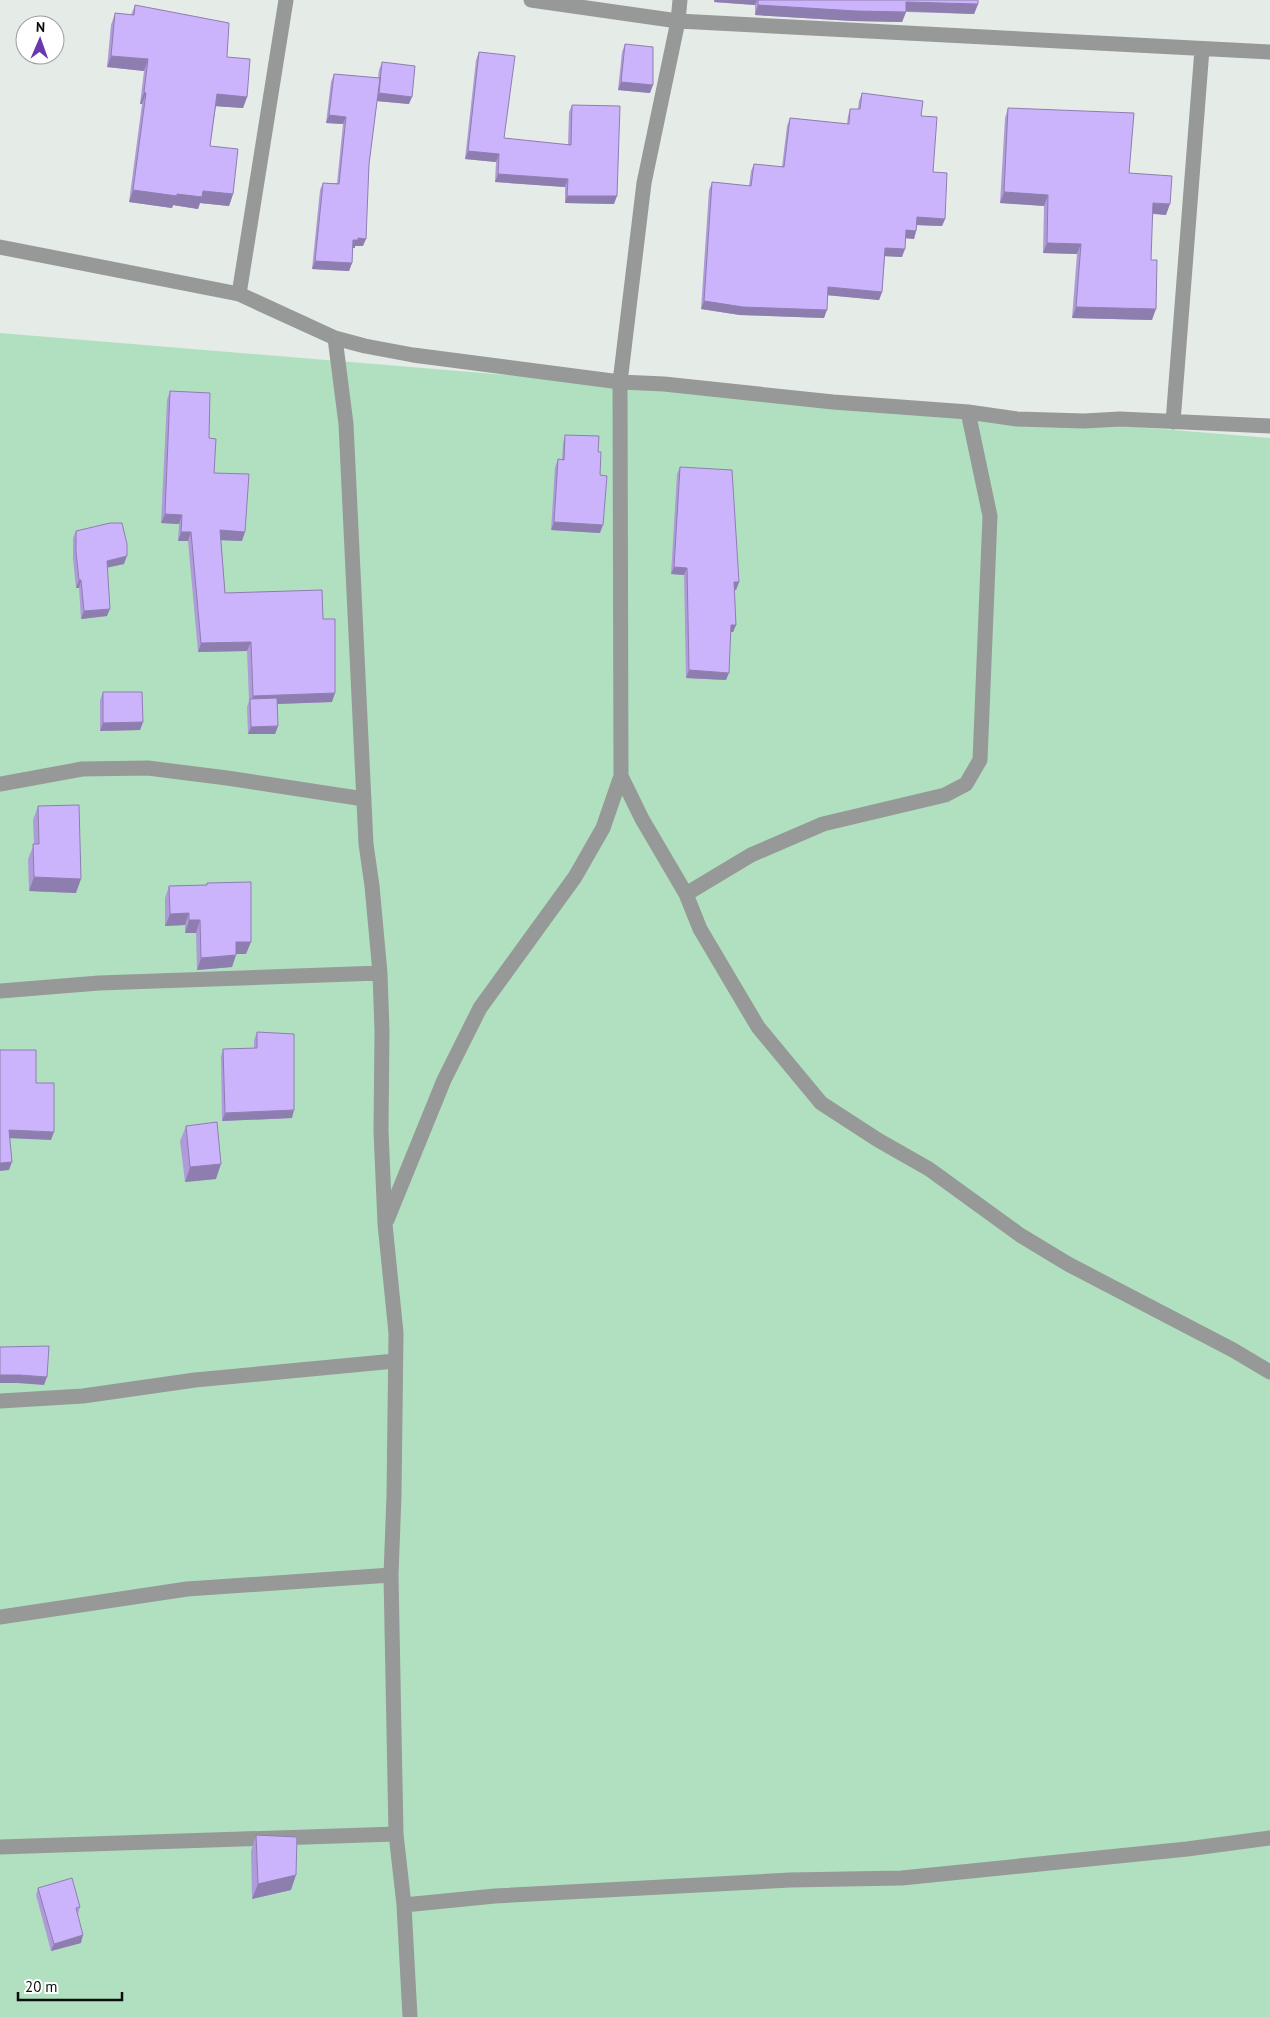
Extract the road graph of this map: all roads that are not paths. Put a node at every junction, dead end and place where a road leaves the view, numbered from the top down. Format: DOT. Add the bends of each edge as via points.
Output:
graph roads {
  1 [pos="286,0"];
  2 [pos="531,0"];
  3 [pos="680,0"];
  4 [pos="678,21"];
  5 [pos="1202,49"];
  6 [pos="1270,52"];
  7 [pos="0,247"];
  8 [pos="239,294"];
  9 [pos="335,338"];
  10 [pos="620,382"];
  11 [pos="968,412"];
  12 [pos="1173,422"];
  13 [pos="1270,426"];
  14 [pos="621,776"];
  15 [pos="0,784"];
  16 [pos="364,799"];
  17 [pos="686,894"];
  18 [pos="380,973"];
  19 [pos="0,991"];
  20 [pos="385,1224"];
  21 [pos="396,1361"];
  22 [pos="1270,1372"];
  23 [pos="0,1401"];
  24 [pos="391,1575"];
  25 [pos="0,1617"];
  26 [pos="396,1834"];
  27 [pos="1270,1838"];
  28 [pos="0,1847"];
  29 [pos="404,1905"];
  30 [pos="410,2017"];
  1 -- 8 [label="street"];
  2 -- 4 [label="street"];
  3 -- 4 [label="street"];
  4 -- 5 [label="street"];
  4 -- 10 [label="street" via="644,183"];
  5 -- 6 [label="street"];
  5 -- 12 [label="street"];
  7 -- 8 [label="street"];
  8 -- 9 [label="street"];
  9 -- 10 [label="street" via="413,355"];
  9 -- 16 [label="street" via="346,424"];
  10 -- 11 [label="street"];
  10 -- 14 [label="street"];
  11 -- 12 [label="street" via="1017,419"];
  11 -- 17 [label="street" via="990,516 980,760 966,784 945,795 823,824 751,855"];
  12 -- 13 [label="street"];
  14 -- 17 [label="street"];
  14 -- 20 [label="street" via="603,828 575,877 480,1008 444,1080"];
  15 -- 16 [label="street" via="82,769 148,768"];
  16 -- 18 [label="street"];
  17 -- 22 [label="street" via="700,929 758,1027 822,1104 929,1169 1020,1235 1068,1264"];
  18 -- 19 [label="street" via="99,983"];
  18 -- 20 [label="street"];
  20 -- 21 [label="street"];
  21 -- 23 [label="street" via="195,1380 83,1396"];
  21 -- 24 [label="street"];
  24 -- 25 [label="street" via="186,1589"];
  24 -- 26 [label="street"];
  26 -- 28 [label="street"];
  26 -- 29 [label="street"];
  27 -- 29 [label="street" via="902,1878 790,1880 495,1896"];
  29 -- 30 [label="street"];
}
